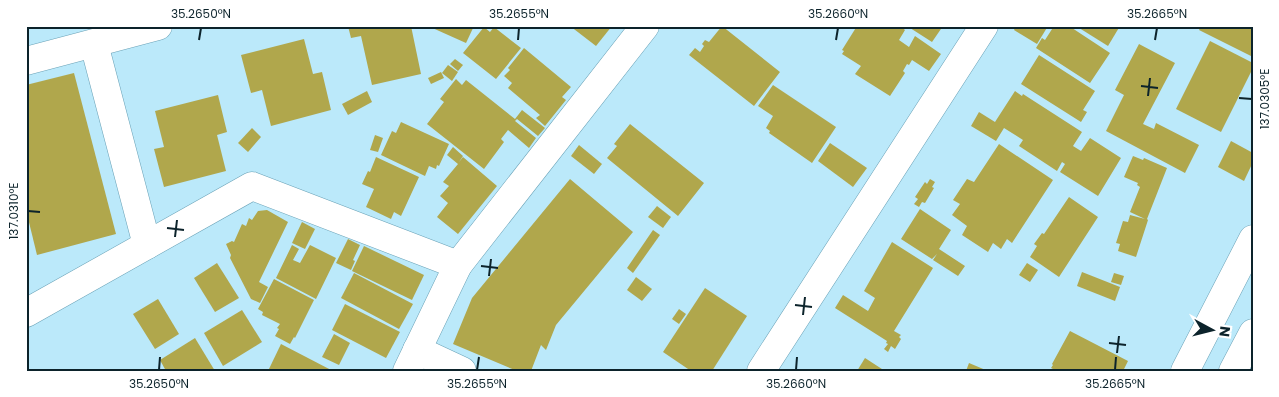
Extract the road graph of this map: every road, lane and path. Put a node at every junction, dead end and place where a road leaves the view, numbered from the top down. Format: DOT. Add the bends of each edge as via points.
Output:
graph roads {
  1 [pos="158,26"];
  2 [pos="645,26"];
  3 [pos="984,26"];
  4 [pos="94,44"];
  5 [pos="26,60"];
  6 [pos="1253,239"];
  7 [pos="147,245"];
  8 [pos="458,264"];
  9 [pos="26,313"];
  10 [pos="1253,333"];
  11 [pos="412,361"];
  12 [pos="462,371"];
  13 [pos="761,371"];
  14 [pos="1185,371"];
  15 [pos="1233,371"];
  1 -- 4 [label="main road"];
  2 -- 8 [label="main road"];
  3 -- 13 [label="main road"];
  4 -- 5 [label="main road"];
  4 -- 7 [label="main road"];
  6 -- 14 [label="main road"];
  7 -- 8 [label="main road" via="252,186"];
  7 -- 9 [label="main road"];
  8 -- 11 [label="main road"];
  10 -- 15 [label="main road"];
  11 -- 12 [label="main road"];
}
